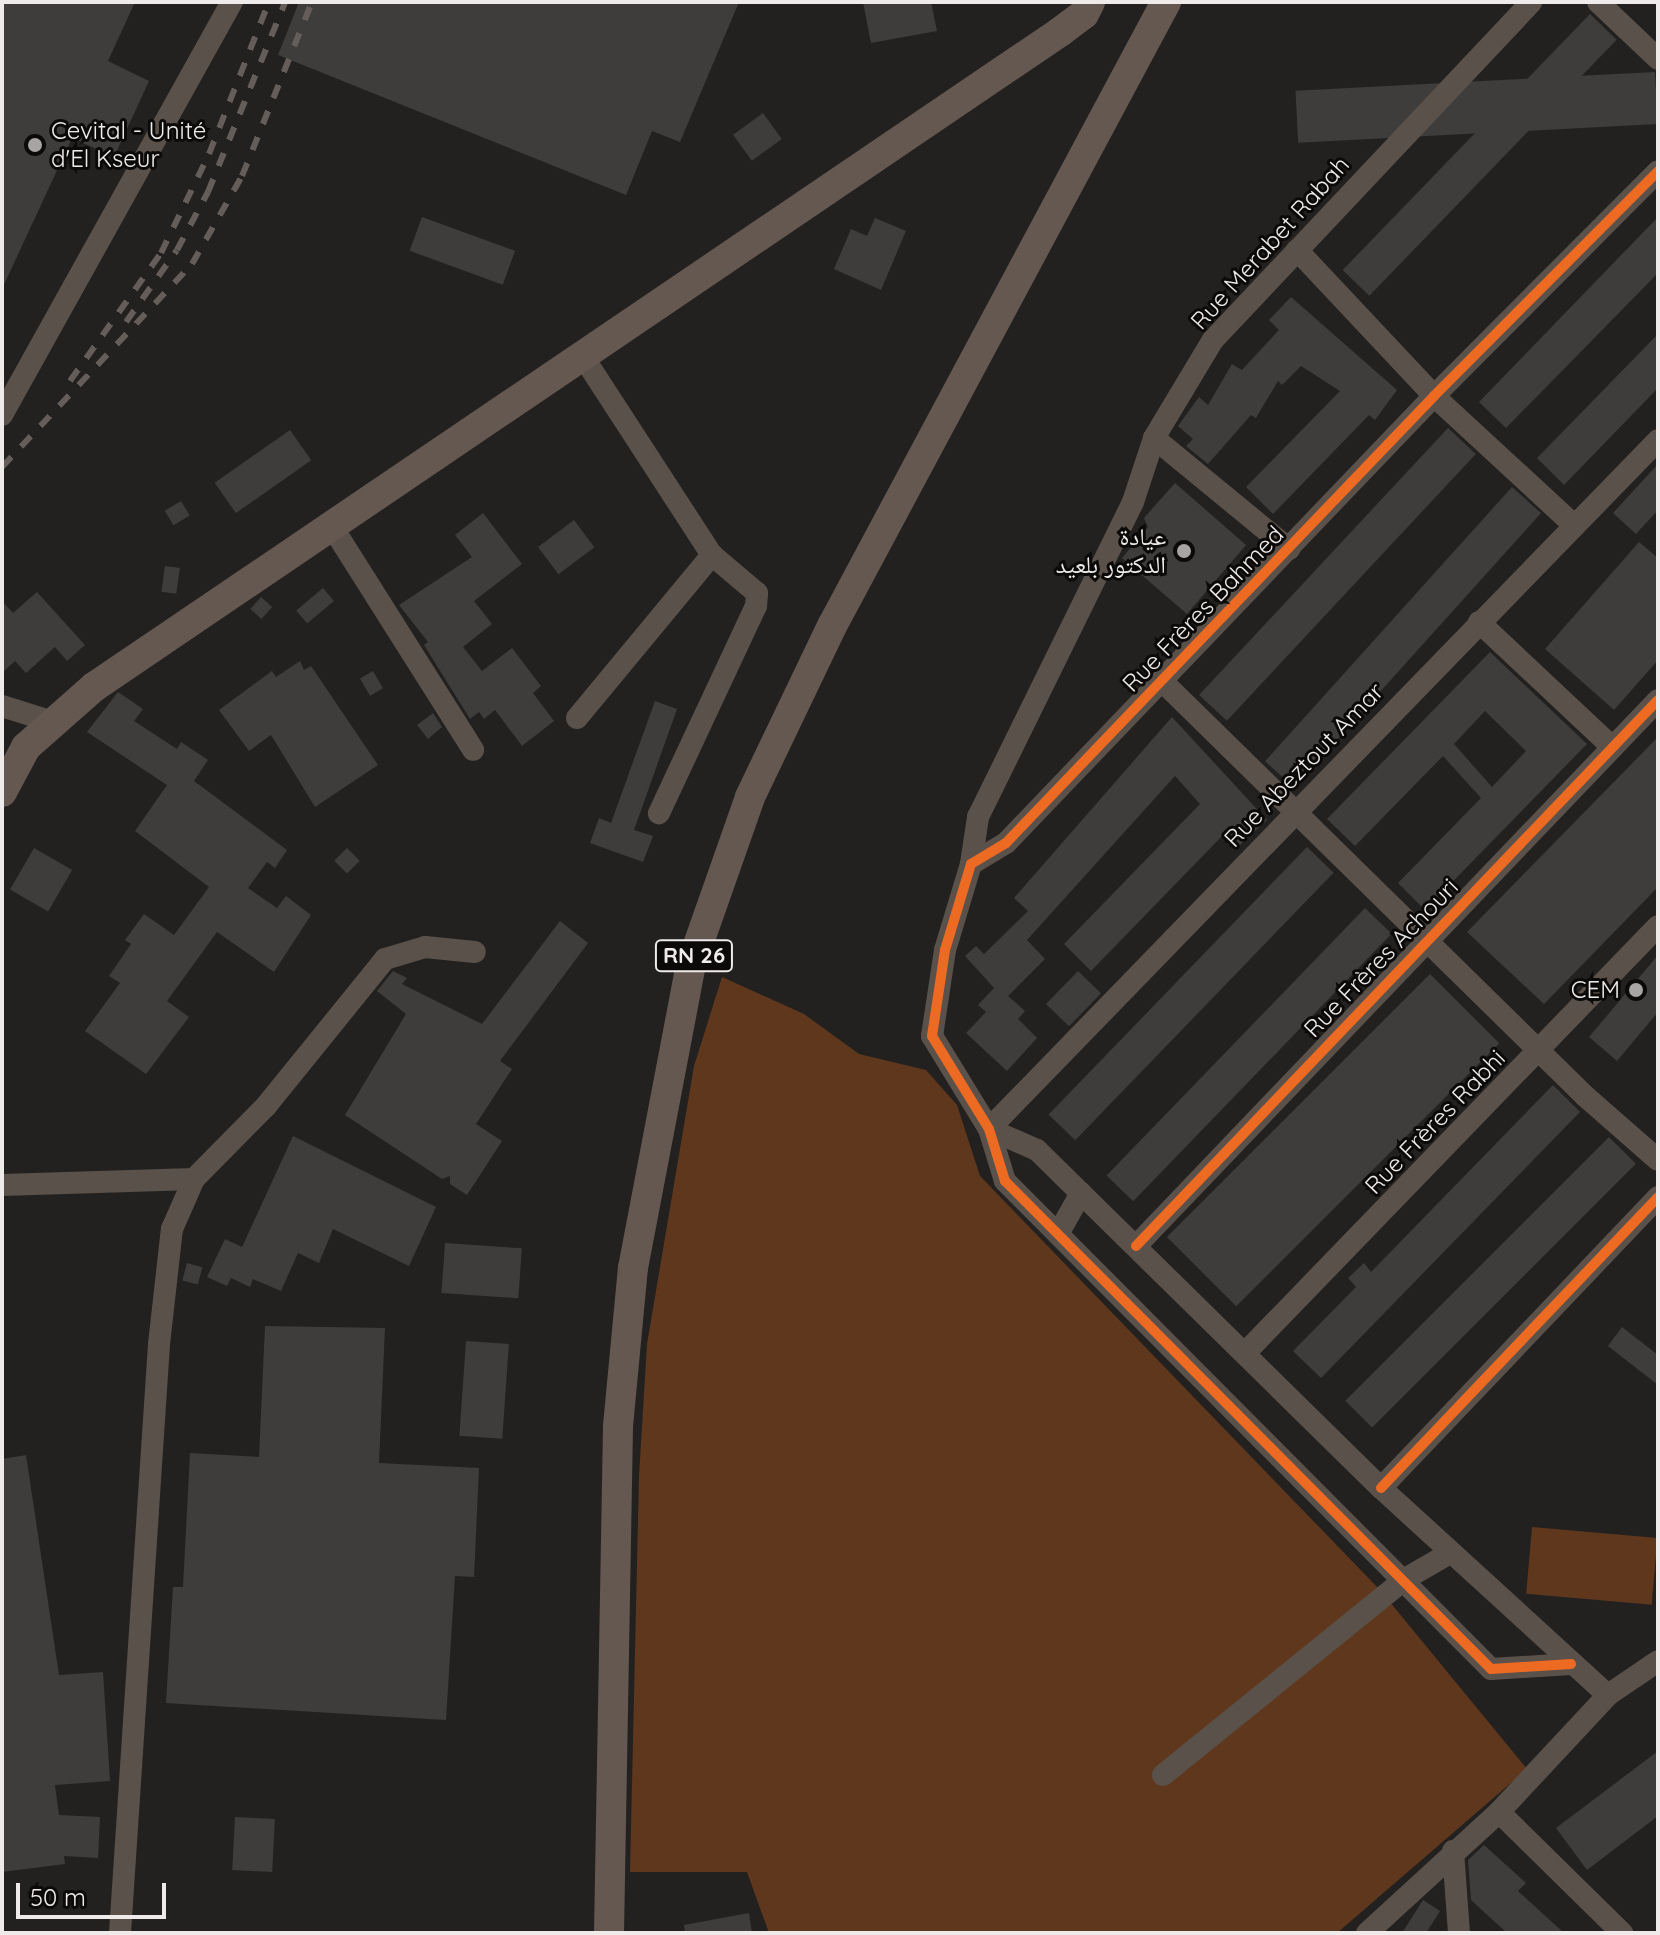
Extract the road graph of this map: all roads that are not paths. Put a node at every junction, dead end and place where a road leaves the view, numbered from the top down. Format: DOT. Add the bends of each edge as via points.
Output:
graph roads {
  1 [pos="232,2"];
  2 [pos="1090,2"];
  3 [pos="1166,2"];
  4 [pos="1175,2"];
  5 [pos="1531,2"];
  6 [pos="1598,2"];
  7 [pos="1658,59"];
  8 [pos="1128,75"];
  9 [pos="1658,171"];
  10 [pos="1297,250"];
  11 [pos="582,355"];
  12 [pos="1434,396"];
  13 [pos="2,415"];
  14 [pos="1154,438"];
  15 [pos="1658,440"];
  16 [pos="331,525"];
  17 [pos="1574,525"];
  18 [pos="1289,549"];
  19 [pos="712,555"];
  20 [pos="1479,622"];
  21 [pos="1162,681"];
  22 [pos="1658,700"];
  23 [pos="2,706"];
  24 [pos="577,718"];
  25 [pos="50,721"];
  26 [pos="1612,747"];
  27 [pos="473,750"];
  28 [pos="2,792"];
  29 [pos="1296,812"];
  30 [pos="659,813"];
  31 [pos="971,864"];
  32 [pos="1658,926"];
  33 [pos="1425,939"];
  34 [pos="475,952"];
  35 [pos="1540,1052"];
  36 [pos="989,1129"];
  37 [pos="1658,1160"];
  38 [pos="3,1179"];
  39 [pos="194,1179"];
  40 [pos="1081,1193"];
  41 [pos="1658,1197"];
  42 [pos="1058,1234"];
  43 [pos="1136,1246"];
  44 [pos="1247,1351"];
  45 [pos="1381,1488"];
  46 [pos="1450,1553"];
  47 [pos="1405,1579"];
  48 [pos="1658,1661"];
  49 [pos="1571,1664"];
  50 [pos="1608,1695"];
  51 [pos="1163,1775"];
  52 [pos="1499,1812"];
  53 [pos="1453,1851"];
  54 [pos="120,1933"];
  55 [pos="609,1933"];
  56 [pos="1367,1933"];
  57 [pos="1459,1933"];
  58 [pos="1622,1933"];
  1 -- 13 [label="street"];
  2 -- 11 [label="main road" via="1084,14 1060,32"];
  3 -- 8 [label="main road, RN 26"];
  4 -- 8 [label="main road, RN 26"];
  5 -- 10 [label="street, Rue Merabet Rabah"];
  6 -- 7 [label="street"];
  8 -- 55 [label="main road, RN 26" via="832,626 750,797 691,965 633,1268 618,1426"];
  9 -- 12 [label="street, Rue Frères Bahmed"];
  10 -- 12 [label="street"];
  10 -- 14 [label="street, Rue Merabet Rabah" via="1213,340"];
  11 -- 16 [label="main road"];
  11 -- 19 [label="street"];
  12 -- 17 [label="street"];
  12 -- 18 [label="street, Rue Frères Bahmed"];
  14 -- 18 [label="street"];
  14 -- 31 [label="street, Rue Merabet Rabah" via="1133,502 978,817"];
  15 -- 17 [label="street, Rue Abeztout Amar"];
  16 -- 25 [label="main road"];
  16 -- 27 [label="street"];
  17 -- 20 [label="street, Rue Abeztout Amar"];
  18 -- 21 [label="street, Rue Frères Bahmed"];
  19 -- 24 [label="street"];
  19 -- 30 [label="street" via="757,593 756,606"];
  20 -- 26 [label="street"];
  20 -- 29 [label="street, Rue Abeztout Amar"];
  21 -- 29 [label="street"];
  21 -- 31 [label="street, Rue Frères Bahmed" via="1006,843"];
  22 -- 26 [label="street, Rue Frères Achouri"];
  23 -- 25 [label="street"];
  25 -- 28 [label="main road" via="26,747"];
  26 -- 33 [label="street, Rue Frères Achouri"];
  29 -- 33 [label="street"];
  29 -- 36 [label="street, Rue Abeztout Amar"];
  31 -- 36 [label="street" via="945,950 932,1036"];
  32 -- 35 [label="street, Rue Frères Rabhi"];
  33 -- 35 [label="street"];
  33 -- 43 [label="street, Rue Frères Achouri"];
  34 -- 39 [label="street" via="425,947 385,959 266,1106"];
  35 -- 37 [label="street"];
  35 -- 44 [label="street, Rue Frères Rabhi"];
  36 -- 40 [label="street" via="1037,1150"];
  36 -- 42 [label="street" via="1005,1181"];
  38 -- 39 [label="street"];
  39 -- 54 [label="street" via="172,1229 159,1344"];
  40 -- 42 [label="street"];
  40 -- 43 [label="street"];
  41 -- 45 [label="street"];
  42 -- 47 [label="street"];
  43 -- 44 [label="street"];
  44 -- 45 [label="street"];
  45 -- 46 [label="street"];
  46 -- 47 [label="street"];
  46 -- 49 [label="street"];
  47 -- 49 [label="street" via="1491,1669"];
  47 -- 51 [label="street"];
  48 -- 50 [label="street"];
  49 -- 50 [label="street"];
  50 -- 52 [label="street"];
  52 -- 53 [label="street"];
  52 -- 58 [label="street"];
  53 -- 56 [label="street"];
  53 -- 57 [label="street"];
}
